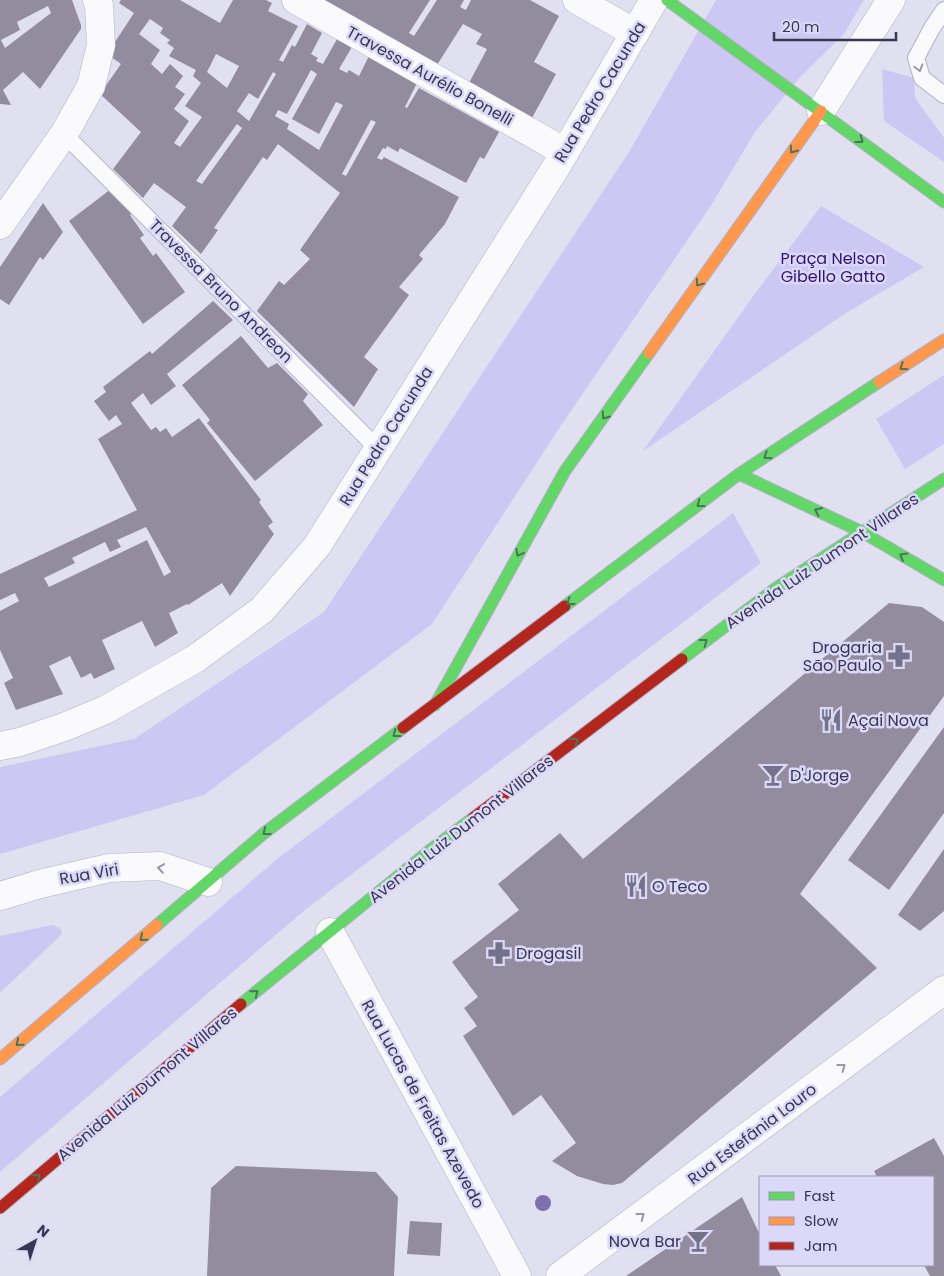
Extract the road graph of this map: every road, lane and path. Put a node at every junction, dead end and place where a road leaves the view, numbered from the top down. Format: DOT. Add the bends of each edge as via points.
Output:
graph roads {
  1 [pos="97,0"];
  2 [pos="296,0"];
  3 [pos="577,0"];
  4 [pos="654,0"];
  5 [pos="667,0"];
  6 [pos="891,0"];
  7 [pos="944,10"];
  8 [pos="635,33"];
  9 [pos="944,95"];
  10 [pos="821,111"];
  11 [pos="64,134"];
  12 [pos="564,152"];
  13 [pos="944,202"];
  14 [pos="0,225"];
  15 [pos="944,340"];
  16 [pos="378,449"];
  17 [pos="739,474"];
  18 [pos="944,478"];
  19 [pos="862,532"];
  20 [pos="944,580"];
  21 [pos="435,705"];
  22 [pos="0,746"];
  23 [pos="208,882"];
  24 [pos="0,896"];
  25 [pos="330,932"];
  26 [pos="944,990"];
  27 [pos="0,1059"];
  28 [pos="0,1208"];
  29 [pos="517,1276"];
  30 [pos="560,1276"];
  1 -- 11 [label="street" via="101,45 91,86"];
  2 -- 12 [label="street, Travessa Aurélio Bonelli"];
  3 -- 8 [label="street"];
  4 -- 8 [label="street, Rua Pedro Cacunda"];
  5 -- 10 [label="main road"];
  6 -- 10 [label="street"];
  7 -- 9 [label="lane, one-way" via="916,58 922,78"];
  8 -- 12 [label="street, Rua Pedro Cacunda"];
  10 -- 13 [label="main road, one-way"];
  10 -- 21 [label="main road, one-way" via="565,471"];
  11 -- 14 [label="street"];
  11 -- 16 [label="lane, Travessa Bruno Andreon"];
  12 -- 16 [label="street, Rua Pedro Cacunda"];
  15 -- 17 [label="main road, one-way"];
  16 -- 22 [label="street, Rua Pedro Cacunda" via="317,546 262,610 195,659 105,710 20,742"];
  19 -- 17 [label="main road, one-way"];
  17 -- 21 [label="main road, one-way"];
  18 -- 19 [label="main road, Avenida Luiz Dumont Villares"];
  20 -- 19 [label="main road, one-way"];
  25 -- 19 [label="main road, Avenida Luiz Dumont Villares, one-way" via="430,851 776,588"];
  21 -- 23 [label="main road, one-way" via="263,834"];
  23 -- 24 [label="street, Rua Viri, one-way" via="160,866 108,868"];
  23 -- 27 [label="main road, one-way"];
  28 -- 25 [label="main road, Avenida Luiz Dumont Villares, one-way"];
  25 -- 29 [label="street, Rua Lucas de Freitas Azevedo"];
  30 -- 26 [label="street, Rua Estefânia Louro, one-way"];
}
